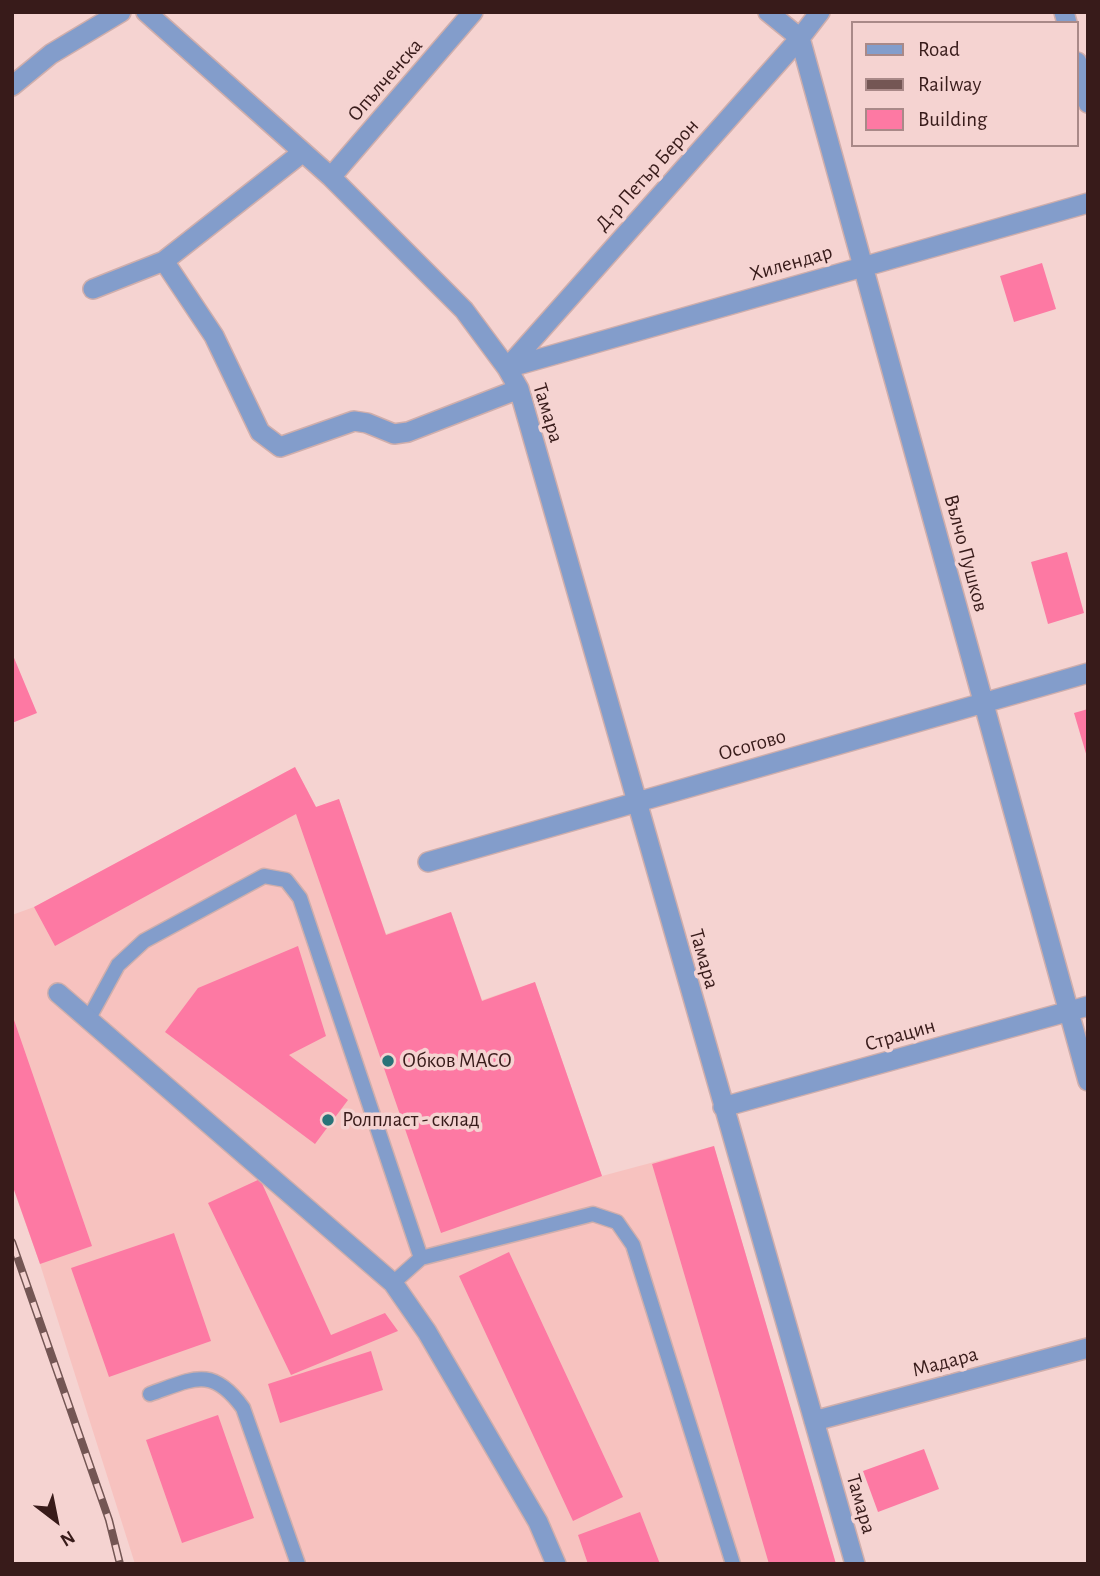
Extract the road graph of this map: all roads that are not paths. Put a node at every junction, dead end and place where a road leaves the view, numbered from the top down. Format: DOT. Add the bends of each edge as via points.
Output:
graph roads {
  1 [pos="121,12"];
  2 [pos="146,12"];
  3 [pos="473,12"];
  4 [pos="768,12"];
  5 [pos="820,12"];
  6 [pos="800,38"];
  7 [pos="1079,69"];
  8 [pos="12,86"];
  9 [pos="1088,103"];
  10 [pos="303,152"];
  11 [pos="331,177"];
  12 [pos="1088,203"];
  13 [pos="164,261"];
  14 [pos="863,267"];
  15 [pos="93,289"];
  16 [pos="507,368"];
  17 [pos="519,388"];
  18 [pos="1088,673"];
  19 [pos="984,703"];
  20 [pos="636,802"];
  21 [pos="428,862"];
  22 [pos="58,993"];
  23 [pos="1088,1006"];
  24 [pos="1069,1011"];
  25 [pos="89,1018"];
  26 [pos="1088,1081"];
  27 [pos="723,1107"];
  28 [pos="421,1258"];
  29 [pos="393,1283"];
  30 [pos="1088,1348"];
  31 [pos="150,1394"];
  32 [pos="814,1421"];
  33 [pos="298,1564"];
  34 [pos="556,1564"];
  35 [pos="733,1564"];
  36 [pos="855,1564"];
  1 -- 8 [label="street" via="51,54"];
  2 -- 10 [label="street"];
  3 -- 11 [label="street, Опълченска"];
  4 -- 6 [label="street"];
  5 -- 6 [label="street, Д-р Петър Берон"];
  6 -- 14 [label="street, Вълчо Пушков"];
  6 -- 16 [label="street, Д-р Петър Берон"];
  7 -- 9 [label="street"];
  10 -- 11 [label="street"];
  10 -- 13 [label="street"];
  11 -- 16 [label="street, Тамара" via="464,310"];
  12 -- 14 [label="street, Хилендар"];
  13 -- 15 [label="street"];
  13 -- 17 [label="street" via="214,336 260,432 280,447 355,421 394,434 408,432"];
  14 -- 16 [label="street, Хилендар"];
  14 -- 19 [label="street, Вълчо Пушков"];
  16 -- 17 [label="street, Тамара"];
  17 -- 20 [label="street, Тамара"];
  18 -- 19 [label="street, Осогово"];
  19 -- 20 [label="street, Осогово"];
  19 -- 24 [label="street, Вълчо Пушков"];
  20 -- 21 [label="street, Осогово"];
  20 -- 27 [label="street, Тамара"];
  22 -- 25 [label="street"];
  23 -- 24 [label="street, Страцин"];
  24 -- 26 [label="street, Вълчо Пушков"];
  24 -- 27 [label="street, Страцин"];
  25 -- 28 [label="lane" via="118,965 144,942 264,876 286,880 300,898"];
  25 -- 29 [label="street"];
  27 -- 32 [label="street, Тамара"];
  28 -- 29 [label="lane"];
  28 -- 35 [label="lane" via="593,1214 617,1222 633,1245"];
  29 -- 34 [label="street" via="427,1332 538,1522"];
  30 -- 32 [label="street, Мадара"];
  31 -- 33 [label="lane" via="191,1380 213,1379 231,1391 243,1408"];
  32 -- 36 [label="street, Тамара"];
}
